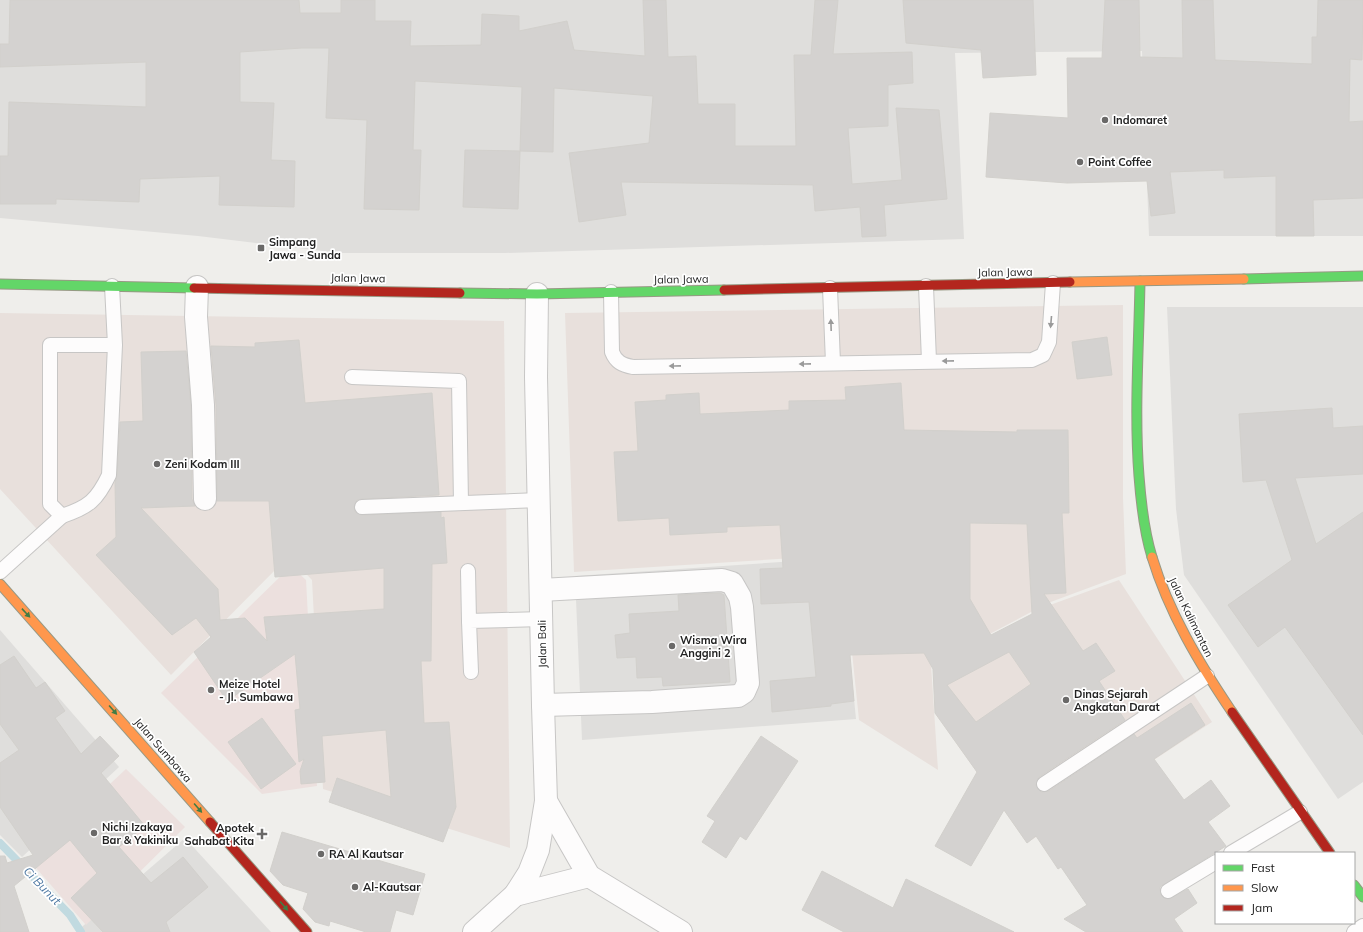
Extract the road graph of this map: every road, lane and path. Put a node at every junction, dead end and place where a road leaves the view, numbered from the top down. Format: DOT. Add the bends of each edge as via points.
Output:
graph roads {
  1 [pos="1363,276"];
  2 [pos="1140,281"];
  3 [pos="1053,283"];
  4 [pos="0,284"];
  5 [pos="112,286"];
  6 [pos="926,286"];
  7 [pos="197,287"];
  8 [pos="830,288"];
  9 [pos="611,292"];
  10 [pos="537,294"];
  11 [pos="114,345"];
  12 [pos="929,361"];
  13 [pos="833,363"];
  14 [pos="352,377"];
  15 [pos="205,499"];
  16 [pos="539,500"];
  17 [pos="461,503"];
  18 [pos="362,508"];
  19 [pos="62,516"];
  20 [pos="468,571"];
  21 [pos="0,572"];
  22 [pos="0,584"];
  23 [pos="541,590"];
  24 [pos="542,619"];
  25 [pos="469,621"];
  26 [pos="471,672"];
  27 [pos="1207,676"];
  28 [pos="543,705"];
  29 [pos="1044,784"];
  30 [pos="546,801"];
  31 [pos="1300,812"];
  32 [pos="1233,852"];
  33 [pos="1329,852"];
  34 [pos="1215,863"];
  35 [pos="589,876"];
  36 [pos="1355,886"];
  37 [pos="1168,891"];
  38 [pos="515,895"];
  39 [pos="1363,897"];
  40 [pos="1363,926"];
  41 [pos="307,932"];
  42 [pos="474,932"];
  43 [pos="681,932"];
  44 [pos="1354,932"];
  1 -- 2 [label="street, Jalan Jawa"];
  2 -- 3 [label="street, Jalan Jawa"];
  2 -- 27 [label="street, Jalan Kalimantan" via="1138,466 1144,524 1156,574 1180,628"];
  3 -- 6 [label="street, Jalan Jawa"];
  3 -- 12 [label="lane, one-way" via="1049,342 1043,355 1032,360"];
  4 -- 5 [label="street, Jalan Jawa"];
  5 -- 7 [label="street, Jalan Jawa"];
  5 -- 11 [label="lane"];
  6 -- 8 [label="street, Jalan Jawa"];
  6 -- 12 [label="lane"];
  7 -- 10 [label="street, Jalan Jawa"];
  7 -- 15 [label="street" via="196,317 203,405"];
  8 -- 9 [label="street, Jalan Jawa"];
  13 -- 8 [label="lane, one-way"];
  9 -- 10 [label="street, Jalan Jawa"];
  13 -- 9 [label="lane, one-way" via="633,367 622,365 614,358 612,352"];
  10 -- 16 [label="street, Jalan Bali"];
  11 -- 19 [label="lane" via="109,475 101,492 82,510"];
  11 -- 19 [label="lane" via="50,345 50,504"];
  12 -- 13 [label="lane"];
  14 -- 17 [label="lane" via="459,381"];
  16 -- 17 [label="lane"];
  16 -- 23 [label="street, Jalan Bali"];
  17 -- 18 [label="lane"];
  19 -- 21 [label="lane"];
  20 -- 25 [label="lane"];
  22 -- 41 [label="street, Jalan Sumbawa, one-way"];
  23 -- 24 [label="street, Jalan Bali"];
  23 -- 28 [label="street" via="722,580 732,583 740,596 742,608 748,683 744,692 738,696 652,702"];
  24 -- 25 [label="lane"];
  24 -- 28 [label="street, Jalan Bali"];
  25 -- 26 [label="lane"];
  27 -- 29 [label="lane"];
  27 -- 31 [label="street, Jalan Kalimantan"];
  28 -- 30 [label="street, Jalan Bali"];
  30 -- 35 [label="street, Jalan Bali"];
  30 -- 38 [label="street" via="538,850"];
  31 -- 32 [label="lane"];
  31 -- 33 [label="street, Jalan Kalimantan"];
  34 -- 37 [label="lane"];
  35 -- 38 [label="street"];
  35 -- 43 [label="street, Jalan Bali"];
  36 -- 39 [label="street"];
  38 -- 42 [label="street"];
  40 -- 44 [label="lane"];
}
